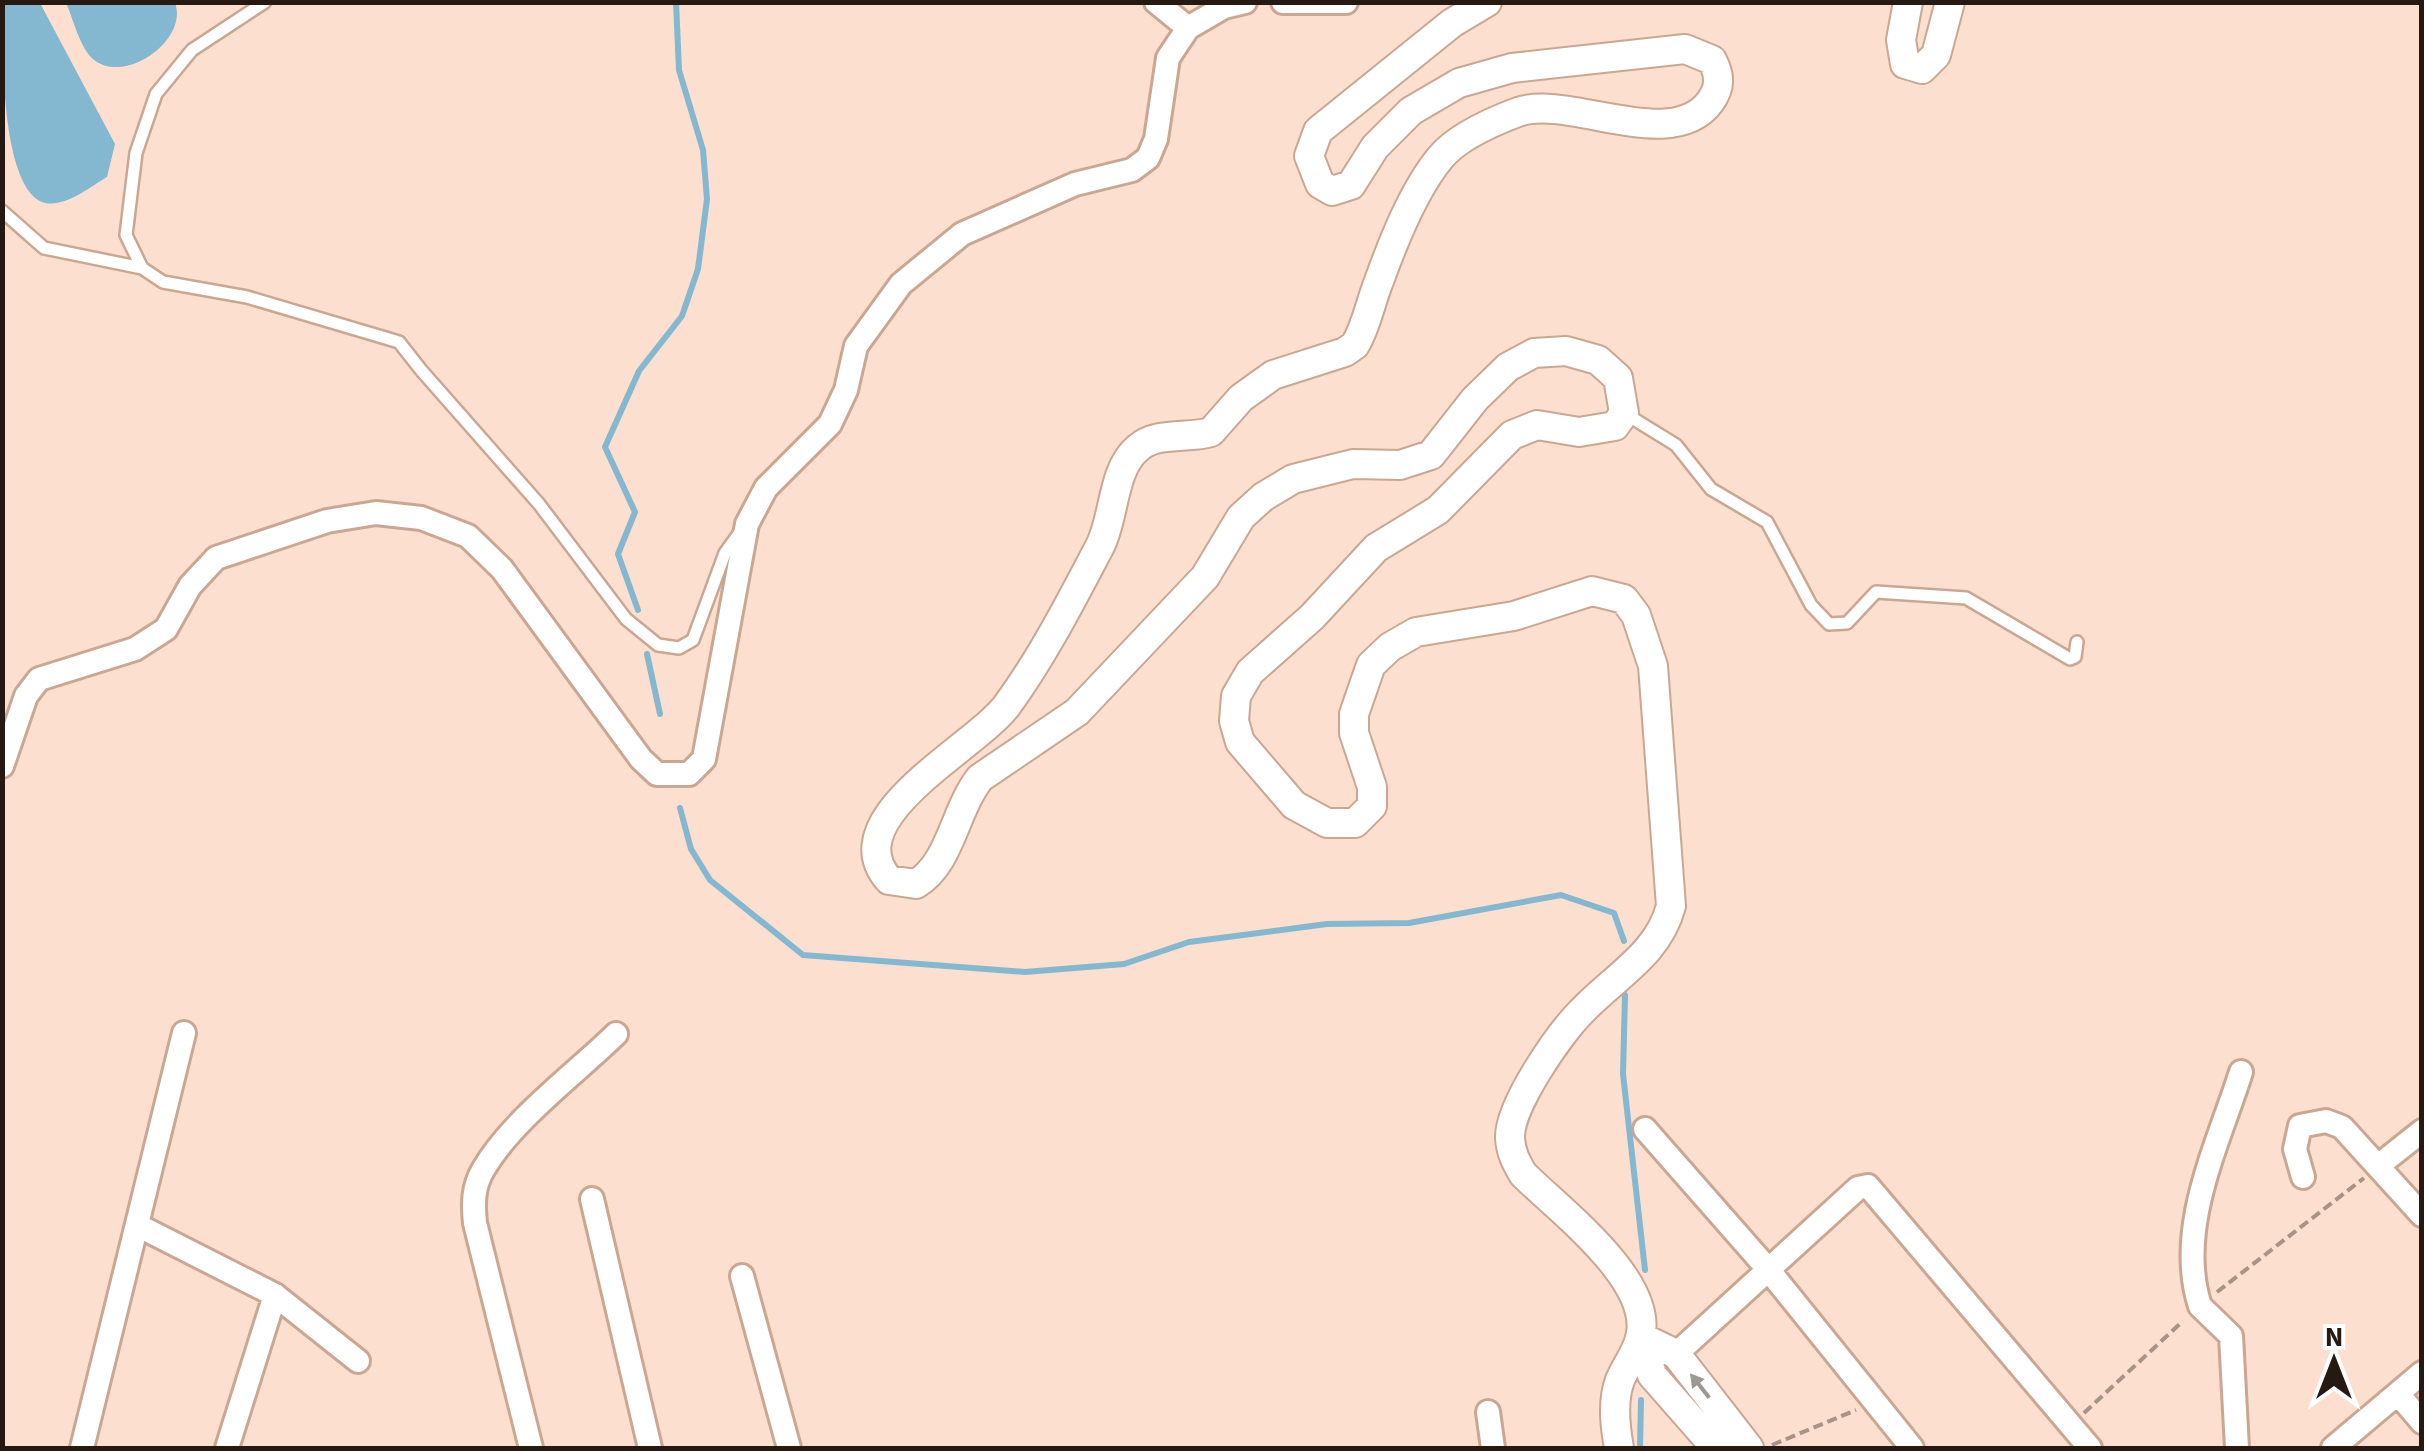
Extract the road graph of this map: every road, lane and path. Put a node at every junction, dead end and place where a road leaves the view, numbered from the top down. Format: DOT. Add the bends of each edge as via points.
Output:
graph roads {
  1 [pos="265,2"];
  2 [pos="1156,2"];
  3 [pos="1245,2"];
  4 [pos="1283,2"];
  5 [pos="1346,2"];
  6 [pos="1487,2"];
  7 [pos="1908,2"];
  8 [pos="1950,2"];
  9 [pos="1188,28"];
  10 [pos="2,211"];
  11 [pos="142,268"];
  12 [pos="1624,414"];
  13 [pos="747,524"];
  14 [pos="2078,642"];
  15 [pos="2,766"];
  16 [pos="184,1033"];
  17 [pos="616,1034"];
  18 [pos="2241,1072"];
  19 [pos="1645,1129"];
  20 [pos="2422,1131"];
  21 [pos="2378,1166"];
  22 [pos="2304,1177"];
  23 [pos="592,1198"];
  24 [pos="2422,1215"];
  25 [pos="139,1226"];
  26 [pos="1767,1268"];
  27 [pos="742,1276"];
  28 [pos="275,1294"];
  29 [pos="2200,1306"];
  30 [pos="1641,1337"];
  31 [pos="1676,1354"];
  32 [pos="358,1361"];
  33 [pos="2422,1373"];
  34 [pos="2400,1395"];
  35 [pos="1874,1402"];
  36 [pos="1488,1412"];
  37 [pos="2422,1422"];
  38 [pos="2069,1426"];
  39 [pos="82,1448"];
  40 [pos="228,1448"];
  41 [pos="532,1448"];
  42 [pos="650,1448"];
  43 [pos="790,1448"];
  44 [pos="1493,1448"];
  45 [pos="1620,1448"];
  46 [pos="1716,1448"];
  47 [pos="1749,1448"];
  48 [pos="1763,1448"];
  49 [pos="1912,1448"];
  50 [pos="2090,1448"];
  51 [pos="2237,1448"];
  52 [pos="2333,1448"];
  1 -- 11 [label="lane" via="192,50 156,94 127,201 126,235"];
  2 -- 9 [label="street"];
  3 -- 9 [label="street"];
  4 -- 5 [label="street"];
  6 -- 12 [label="street" via="1318,131 1309,156 1320,184 1332,192 1351,185 1411,112 1459,83 1512,68 1685,48 1712,60 1716,94 1706,108 1676,120 1632,122 1539,108 1456,143 1440,158 1390,252 1355,345 1273,375 1211,432 1150,440 1136,449 1101,544 1036,660 986,728 900,800 876,838 879,869 901,885 929,876 980,778 1077,712 1205,577 1241,517 1263,497 1294,480 1354,464 1400,465 1431,455 1475,399 1534,353 1566,350 1598,360 1618,378"];
  7 -- 8 [label="street" via="1902,54 1906,64 1922,69 1936,55"];
  9 -- 13 [label="street" via="1168,58 1148,158 1132,170 1075,184 962,234 901,284 856,346 830,424 766,488"];
  10 -- 11 [label="lane" via="44,248"];
  11 -- 13 [label="lane" via="163,282 248,297 409,348 626,619 658,645 678,648 693,640 724,553"];
  12 -- 14 [label="lane" via="1676,445 1711,489 1767,522 1811,606 1828,624 1847,623 1870,597 1884,592 1978,601 2070,659"];
  12 -- 30 [label="street" via="1616,426 1598,432 1537,424 1512,436 1438,510 1376,548 1250,672 1236,696 1234,721 1240,742 1294,805 1327,823 1355,823 1372,806 1372,787 1354,714 1371,665 1390,646 1416,632 1514,616 1592,591 1624,599 1636,615 1653,666 1671,906 1656,940 1581,1012 1545,1062 1510,1135 1512,1156 1524,1174 1634,1288"];
  13 -- 15 [label="street" via="704,759 689,774 657,774 641,759 502,569 468,536 421,518 376,512 327,520 216,558 190,586 166,629 135,649 39,680 26,696"];
  16 -- 25 [label="street"];
  17 -- 41 [label="street" via="513,1133 482,1170 472,1197"];
  18 -- 29 [label="street" via="2197,1211"];
  19 -- 26 [label="street"];
  20 -- 21 [label="street"];
  21 -- 22 [label="street" via="2342,1128 2312,1121 2295,1137"];
  21 -- 24 [label="street"];
  21 -- 29 [label="path"];
  23 -- 42 [label="street"];
  25 -- 28 [label="street"];
  25 -- 39 [label="street"];
  26 -- 31 [label="street"];
  26 -- 35 [label="street"];
  26 -- 38 [label="street" via="1858,1188 1874,1189"];
  27 -- 43 [label="street"];
  28 -- 32 [label="street"];
  28 -- 40 [label="street"];
  29 -- 38 [label="path"];
  29 -- 51 [label="street" via="2231,1336"];
  30 -- 31 [label="street"];
  30 -- 45 [label="street" via="1619,1382"];
  30 -- 46 [label="street" via="1652,1375"];
  47 -- 31 [label="street, one-way"];
  33 -- 34 [label="street"];
  34 -- 37 [label="street"];
  34 -- 52 [label="street"];
  35 -- 48 [label="path"];
  35 -- 49 [label="street"];
  36 -- 44 [label="street"];
  38 -- 50 [label="street"];
}
